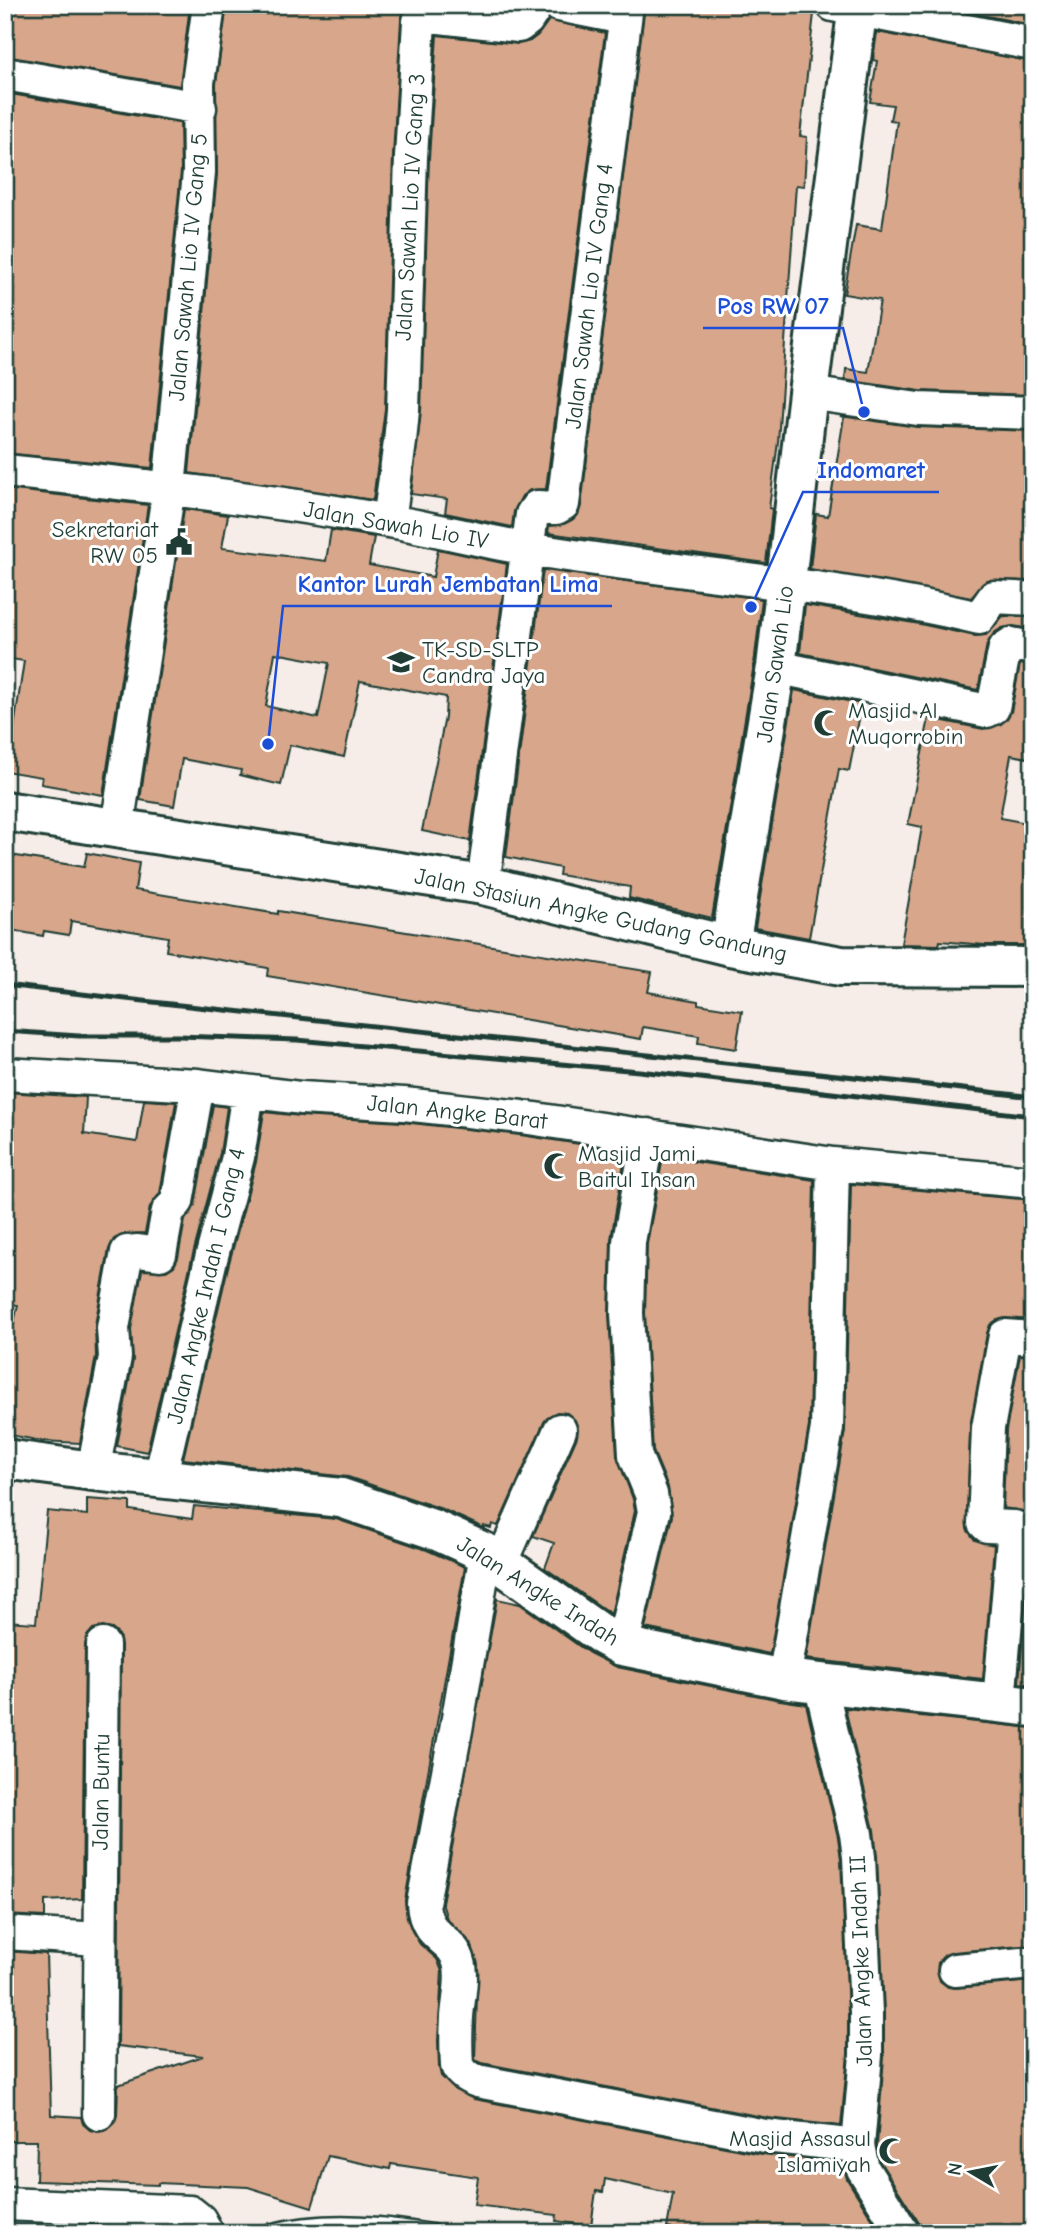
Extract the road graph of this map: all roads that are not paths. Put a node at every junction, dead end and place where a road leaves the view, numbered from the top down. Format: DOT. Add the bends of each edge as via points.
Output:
graph roads {
  1 [pos="209,5"];
  2 [pos="537,5"];
  3 [pos="559,5"];
  4 [pos="850,6"];
  5 [pos="625,11"];
  6 [pos="1033,44"];
  7 [pos="5,74"];
  8 [pos="200,108"];
  9 [pos="808,393"];
  10 [pos="1033,413"];
  11 [pos="5,471"];
  12 [pos="169,488"];
  13 [pos="389,521"];
  14 [pos="528,549"];
  15 [pos="786,585"];
  16 [pos="1033,598"];
  17 [pos="1033,648"];
  18 [pos="776,667"];
  19 [pos="5,811"];
  20 [pos="117,828"];
  21 [pos="483,885"];
  22 [pos="730,946"];
  23 [pos="1033,967"];
  24 [pos="5,1074"];
  25 [pos="198,1085"];
  26 [pos="248,1093"];
  27 [pos="648,1135"];
  28 [pos="833,1164"];
  29 [pos="1033,1182"];
  30 [pos="1033,1338"];
  31 [pos="560,1430"];
  32 [pos="5,1459"];
  33 [pos="93,1471"];
  34 [pos="160,1478"];
  35 [pos="494,1559"];
  36 [pos="103,1644"];
  37 [pos="622,1646"];
  38 [pos="802,1680"];
  39 [pos="1016,1705"];
  40 [pos="5,1933"];
  41 [pos="99,1939"];
  42 [pos="1033,1963"];
  43 [pos="955,1970"];
  44 [pos="99,2114"];
  45 [pos="858,2146"];
  46 [pos="5,2204"];
  47 [pos="207,2233"];
  48 [pos="269,2233"];
  49 [pos="432,2233"];
  50 [pos="903,2233"];
  1 -- 8 [label="street, Jalan Sawah Lio IV Gang 5" via="198,83"];
  2 -- 13 [label="street, Jalan Sawah Lio IV Gang 3" via="519,26 431,16 419,21 403,410"];
  3 -- 5 [label="street"];
  4 -- 6 [label="street"];
  4 -- 9 [label="street, Jalan Sawah Lio"];
  5 -- 14 [label="street, Jalan Sawah Lio IV Gang 4" via="563,503 534,511"];
  7 -- 8 [label="street"];
  8 -- 12 [label="street, Jalan Sawah Lio IV Gang 5" via="199,172"];
  9 -- 10 [label="street" via="918,409"];
  9 -- 15 [label="street, Jalan Sawah Lio"];
  11 -- 12 [label="street, Jalan Sawah Lio IV"];
  12 -- 13 [label="street, Jalan Sawah Lio IV"];
  12 -- 20 [label="street, Jalan Sawah Lio IV Gang 5"];
  13 -- 14 [label="street, Jalan Sawah Lio IV"];
  14 -- 15 [label="street, Jalan Sawah Lio IV"];
  14 -- 21 [label="street"];
  15 -- 16 [label="street, Jalan Sawah Lio IV" via="979,618 994,597"];
  15 -- 18 [label="street, Jalan Sawah Lio"];
  17 -- 18 [label="street" via="1007,645 993,708 987,710"];
  18 -- 22 [label="street, Jalan Sawah Lio"];
  19 -- 20 [label="street, Jalan Stasiun Angke Gudang Gandung"];
  20 -- 21 [label="street, Jalan Stasiun Angke Gudang Gandung"];
  21 -- 22 [label="street, Jalan Stasiun Angke Gudang Gandung"];
  22 -- 23 [label="street, Jalan Stasiun Angke Gudang Gandung" via="841,966"];
  24 -- 25 [label="street, Jalan Angke Barat"];
  25 -- 26 [label="street, Jalan Angke Barat"];
  25 -- 33 [label="street, Jalan Angke Indah I Gang 4" via="177,1202 168,1211 160,1254 128,1252 114,1328 115,1357"];
  26 -- 27 [label="street, Jalan Angke Barat" via="430,1107"];
  26 -- 34 [label="street, Jalan Angke Indah I Gang 4" via="238,1157"];
  27 -- 28 [label="street, Jalan Angke Barat"];
  27 -- 37 [label="street" via="629,1242 627,1313 635,1455 654,1503"];
  28 -- 29 [label="street, Jalan Angke Barat"];
  28 -- 38 [label="street" via="827,1428"];
  30 -- 39 [label="street" via="1005,1336 988,1428 984,1523 1014,1527"];
  31 -- 35 [label="street"];
  32 -- 33 [label="street, Jalan Angke Indah"];
  33 -- 34 [label="street, Jalan Angke Indah"];
  34 -- 35 [label="street, Jalan Angke Indah" via="341,1498 435,1530"];
  35 -- 37 [label="street, Jalan Angke Indah"];
  35 -- 45 [label="street" via="423,1903 427,1924 455,1952 461,1968 456,2019 459,2071 477,2081 646,2115 765,2136"];
  36 -- 41 [label="street, Jalan Buntu"];
  37 -- 38 [label="street, Jalan Angke Indah"];
  38 -- 39 [label="street, Jalan Angke Indah"];
  38 -- 45 [label="street, Jalan Angke Indah II" via="856,1834 859,1857 866,2055"];
  40 -- 41 [label="street"];
  41 -- 44 [label="street, Jalan Buntu"];
  42 -- 43 [label="street"];
  45 -- 50 [label="street, Jalan Angke Indah II" via="863,2169"];
  46 -- 47 [label="street" via="190,2213"];
  48 -- 49 [label="lane" via="337,2224"];
}
